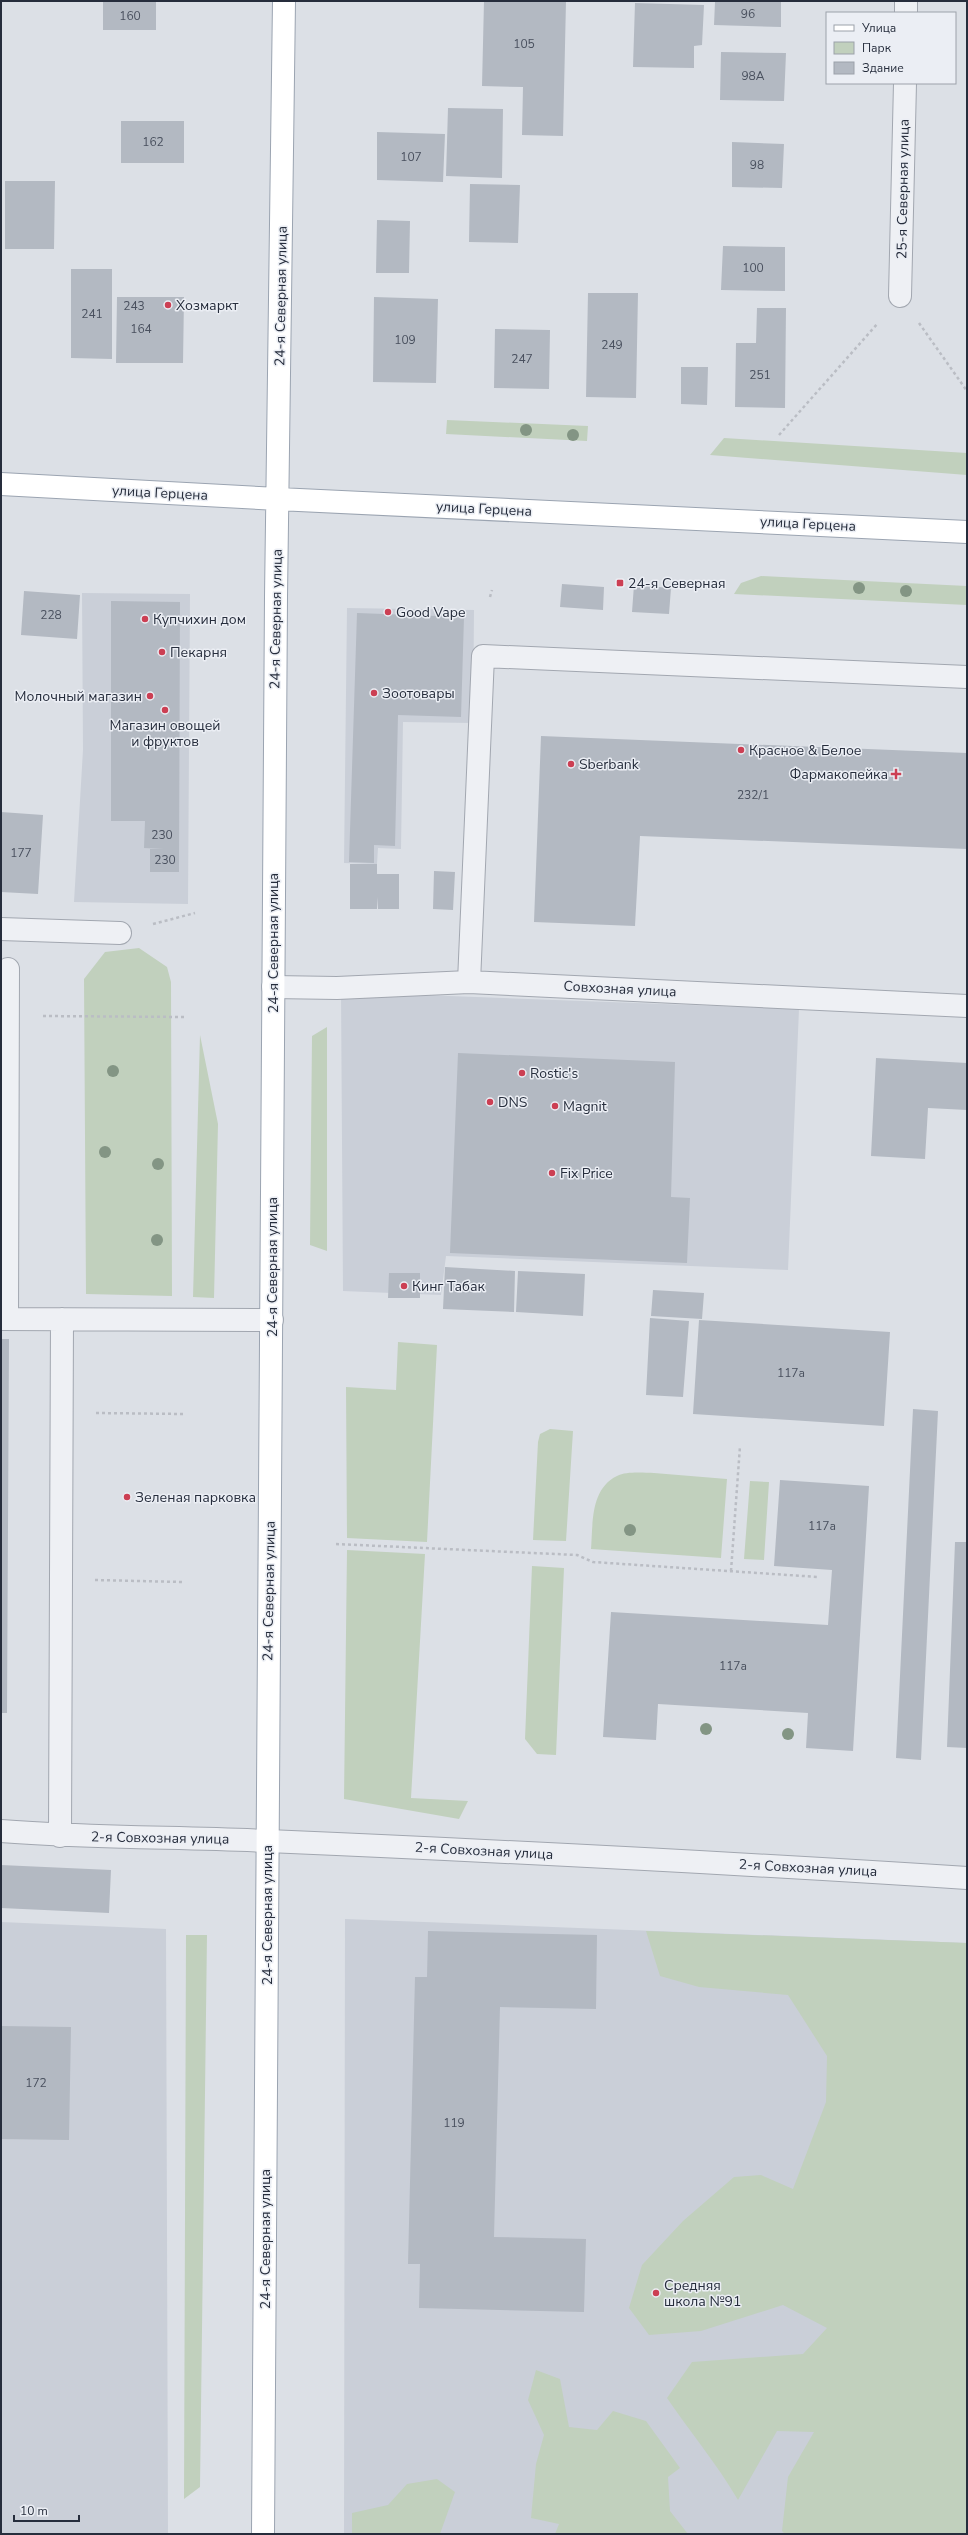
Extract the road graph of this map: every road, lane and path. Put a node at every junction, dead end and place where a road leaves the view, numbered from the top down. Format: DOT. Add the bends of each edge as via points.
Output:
graph roads {
  1 [pos="284,1"];
  2 [pos="906,1"];
  3 [pos="906,12"];
  4 [pos="905,84"];
  5 [pos="900,296"];
  6 [pos="967,391"];
  7 [pos="779,435"];
  8 [pos="1,484"];
  9 [pos="278,499"];
  10 [pos="967,532"];
  11 [pos="492,590"];
  12 [pos="490,597"];
  13 [pos="967,678"];
  14 [pos="195,913"];
  15 [pos="1,929"];
  16 [pos="120,933"];
  17 [pos="8,969"];
  18 [pos="469,982"];
  19 [pos="273,987"];
  20 [pos="967,1006"];
  21 [pos="7,1016"];
  22 [pos="186,1017"];
  23 [pos="4,1318"];
  24 [pos="62,1319"];
  25 [pos="272,1320"];
  26 [pos="62,1413"];
  27 [pos="185,1414"];
  28 [pos="740,1446"];
  29 [pos="336,1544"];
  30 [pos="731,1571"];
  31 [pos="818,1578"];
  32 [pos="62,1579"];
  33 [pos="182,1582"];
  34 [pos="1,1831"];
  35 [pos="60,1836"];
  36 [pos="267,1841"];
  37 [pos="967,1878"];
  38 [pos="263,2534"];
  1 -- 9 [label="main road, 24-я Северная улица"];
  2 -- 3 [label="street"];
  4 -- 5 [label="street, 25-я Северная улица"];
  5 -- 6 [label="path"];
  5 -- 7 [label="path"];
  8 -- 9 [label="main road, улица Герцена"];
  9 -- 10 [label="main road, улица Герцена"];
  9 -- 19 [label="main road, 24-я Северная улица"];
  11 -- 12 [label="path"];
  13 -- 18 [label="street" via="483,656"];
  14 -- 16 [label="path"];
  15 -- 16 [label="street"];
  17 -- 21 [label="street"];
  18 -- 19 [label="street, Совхозная улица" via="337,988"];
  18 -- 20 [label="street, Совхозная улица"];
  19 -- 25 [label="main road, 24-я Северная улица"];
  21 -- 22 [label="path"];
  21 -- 23 [label="street"];
  23 -- 24 [label="street"];
  24 -- 25 [label="street"];
  24 -- 26 [label="street"];
  25 -- 36 [label="main road, 24-я Северная улица"];
  26 -- 27 [label="path"];
  26 -- 32 [label="street"];
  28 -- 30 [label="path"];
  29 -- 30 [label="path" via="577,1555 593,1562"];
  30 -- 31 [label="path"];
  32 -- 33 [label="path"];
  32 -- 35 [label="street"];
  34 -- 35 [label="street, 2-я Совхозная улица"];
  35 -- 36 [label="street, 2-я Совхозная улица"];
  36 -- 37 [label="street, 2-я Совхозная улица"];
  36 -- 38 [label="main road, 24-я Северная улица"];
}
